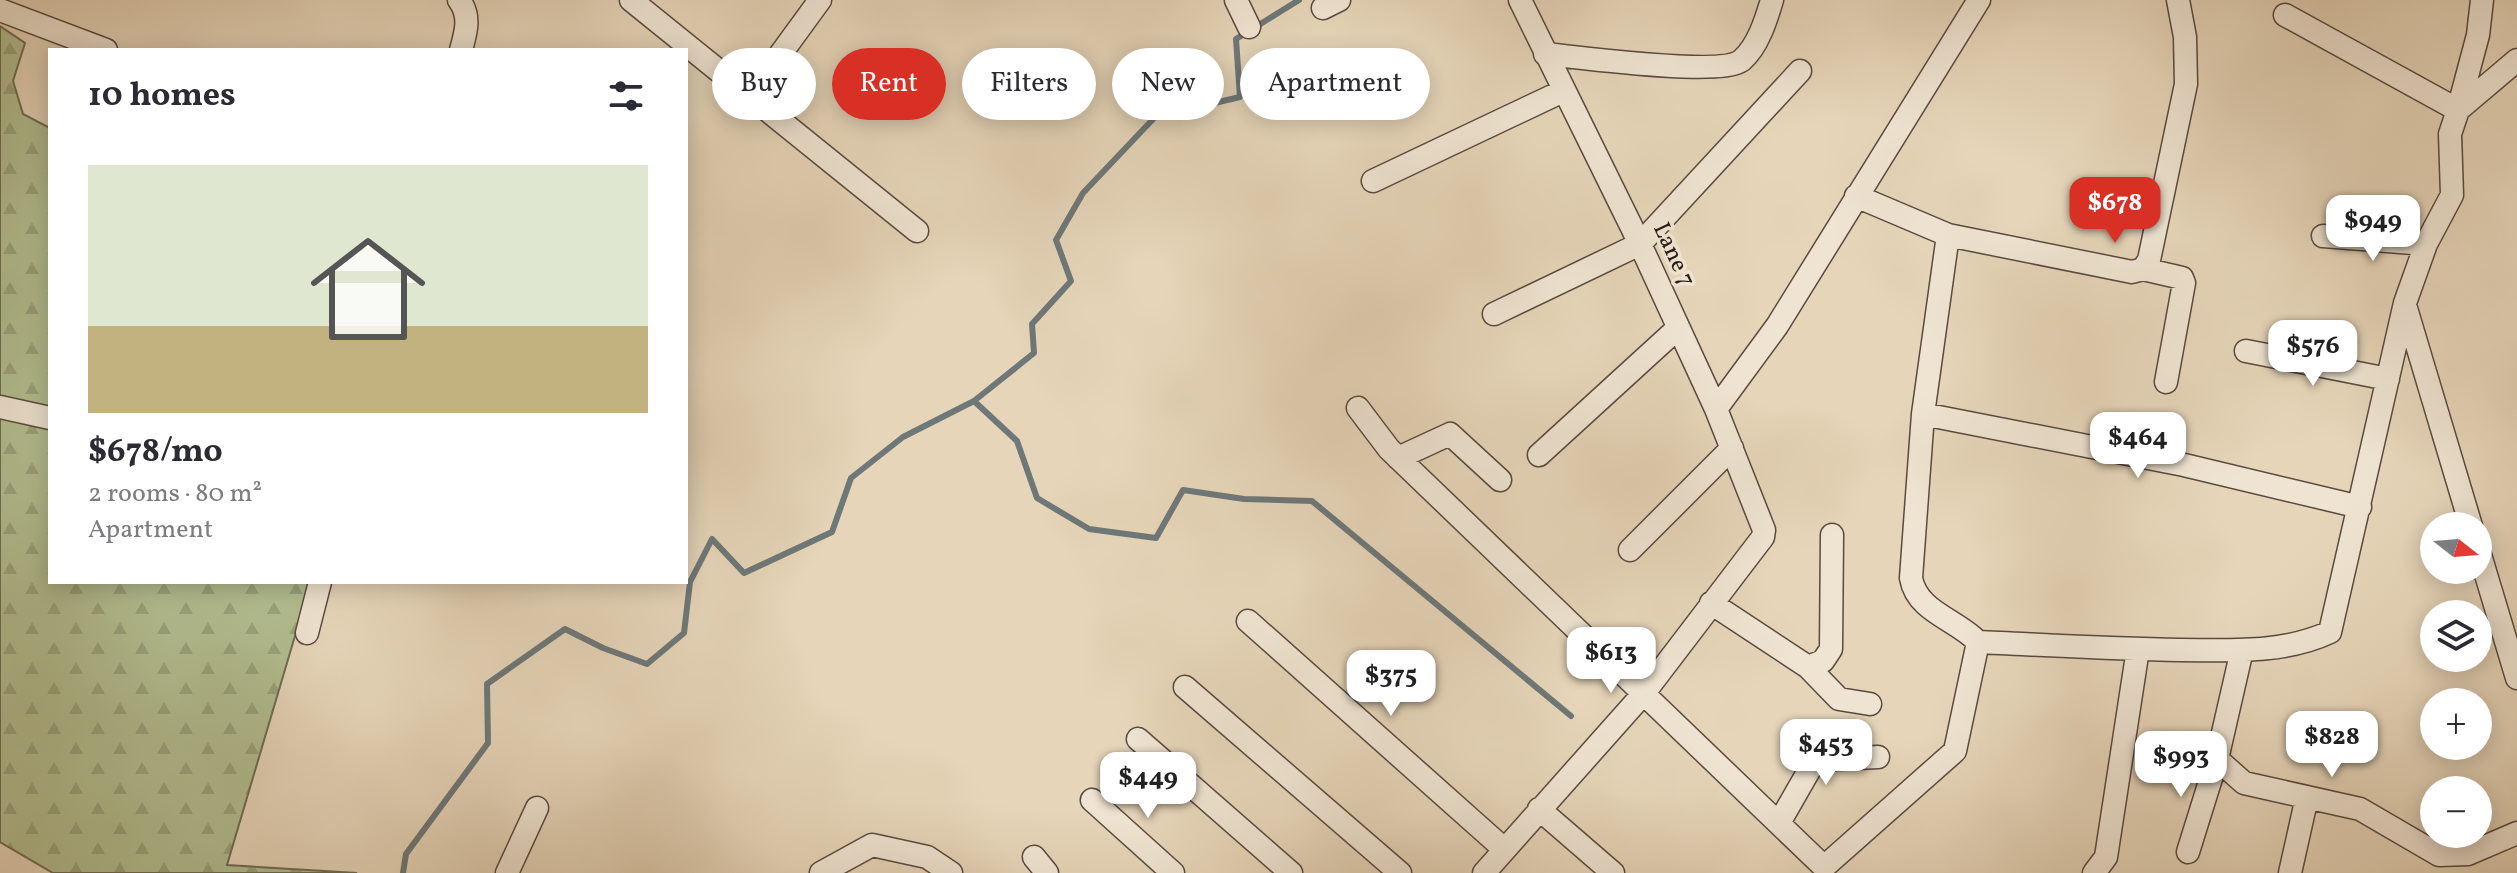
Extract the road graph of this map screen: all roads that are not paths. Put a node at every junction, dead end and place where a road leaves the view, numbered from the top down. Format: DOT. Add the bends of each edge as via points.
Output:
graph roads {
  1 [pos="459,0"];
  2 [pos="631,0"];
  3 [pos="820,0"];
  4 [pos="1236,0"];
  5 [pos="1520,0"];
  6 [pos="1772,0"];
  7 [pos="1979,0"];
  8 [pos="2178,0"];
  9 [pos="2482,0"];
  10 [pos="0,10"];
  11 [pos="2285,15"];
  12 [pos="1249,27"];
  13 [pos="101,48"];
  14 [pos="462,48"];
  15 [pos="785,48"];
  16 [pos="1545,54"];
  17 [pos="2517,60"];
  18 [pos="712,65"];
  19 [pos="1800,71"];
  20 [pos="1563,91"];
  21 [pos="2458,110"];
  22 [pos="780,120"];
  23 [pos="1373,181"];
  24 [pos="1856,196"];
  25 [pos="917,231"];
  26 [pos="1948,235"];
  27 [pos="2323,236"];
  28 [pos="1640,244"];
  29 [pos="2426,244"];
  30 [pos="2143,269"];
  31 [pos="2405,303"];
  32 [pos="1494,314"];
  33 [pos="1678,328"];
  34 [pos="2246,351"];
  35 [pos="2388,379"];
  36 [pos="2166,382"];
  37 [pos="0,407"];
  38 [pos="1358,408"];
  39 [pos="1716,409"];
  40 [pos="1923,414"];
  41 [pos="48,418"];
  42 [pos="1732,448"];
  43 [pos="1539,455"];
  44 [pos="1398,458"];
  45 [pos="1500,480"];
  46 [pos="2360,507"];
  47 [pos="2467,512"];
  48 [pos="1832,535"];
  49 [pos="1630,550"];
  50 [pos="319,584"];
  51 [pos="2489,584"];
  52 [pos="1711,603"];
  53 [pos="1248,621"];
  54 [pos="307,633"];
  55 [pos="1978,642"];
  56 [pos="2138,649"];
  57 [pos="2242,650"];
  58 [pos="1808,667"];
  59 [pos="2517,678"];
  60 [pos="1185,687"];
  61 [pos="1644,693"];
  62 [pos="1870,704"];
  63 [pos="1138,739"];
  64 [pos="1878,757"];
  65 [pos="2217,759"];
  66 [pos="2307,797"];
  67 [pos="1092,800"];
  68 [pos="537,808"];
  69 [pos="1539,809"];
  70 [pos="1779,823"];
  71 [pos="2517,833"];
  72 [pos="1504,849"];
  73 [pos="2188,852"];
  74 [pos="1823,870"];
  75 [pos="946,872"];
  76 [pos="507,873"];
  77 [pos="821,873"];
  78 [pos="1173,873"];
  79 [pos="1291,873"];
  80 [pos="1400,873"];
  81 [pos="1484,873"];
  82 [pos="1613,873"];
  83 [pos="2094,873"];
  84 [pos="2290,873"];
  1 -- 14 [label="street" via="467,29"];
  2 -- 18 [label="street"];
  3 -- 15 [label="street"];
  4 -- 12 [label="street"];
  5 -- 16 [label="street, Lane 7"];
  6 -- 16 [label="street" via="1753,47 1740,62 1727,66"];
  7 -- 24 [label="street"];
  8 -- 30 [label="street" via="2186,84"];
  9 -- 21 [label="street"];
  10 -- 13 [label="street"];
  11 -- 21 [label="street"];
  16 -- 20 [label="street, Lane 7"];
  17 -- 21 [label="street"];
  19 -- 28 [label="street"];
  20 -- 23 [label="street"];
  20 -- 28 [label="street, Lane 7"];
  21 -- 29 [label="street" via="2450,134 2452,195"];
  22 -- 25 [label="street"];
  24 -- 26 [label="street"];
  24 -- 39 [label="street" via="1777,326"];
  26 -- 30 [label="street" via="2132,272"];
  26 -- 40 [label="street"];
  27 -- 29 [label="street"];
  28 -- 32 [label="street"];
  28 -- 33 [label="street, Lane 7"];
  29 -- 31 [label="street"];
  30 -- 36 [label="street" via="2182,278 2184,283"];
  31 -- 35 [label="street"];
  31 -- 47 [label="street"];
  33 -- 39 [label="street, Lane 7"];
  33 -- 43 [label="street"];
  34 -- 35 [label="street"];
  35 -- 46 [label="street"];
  37 -- 41 [label="street"];
  38 -- 44 [label="street"];
  39 -- 42 [label="street, Lane 7"];
  40 -- 46 [label="street" via="2184,465"];
  40 -- 55 [label="street" via="1914,594"];
  42 -- 49 [label="street"];
  42 -- 52 [label="street, Lane 7" via="1762,521 1763,537"];
  44 -- 45 [label="street" via="1450,434"];
  44 -- 61 [label="street"];
  46 -- 57 [label="street" via="2330,632 2313,640"];
  48 -- 58 [label="street" via="1831,649 1823,661"];
  50 -- 54 [label="street"];
  51 -- 59 [label="street"];
  52 -- 58 [label="street"];
  52 -- 61 [label="street"];
  53 -- 72 [label="street"];
  55 -- 56 [label="street"];
  55 -- 74 [label="street" via="1955,751"];
  56 -- 57 [label="street"];
  56 -- 83 [label="street" via="2106,857"];
  57 -- 65 [label="street"];
  58 -- 62 [label="street" via="1839,699"];
  60 -- 80 [label="street"];
  61 -- 69 [label="street"];
  61 -- 70 [label="street"];
  63 -- 79 [label="street"];
  64 -- 70 [label="street" via="1815,760"];
  65 -- 66 [label="street" via="2244,783"];
  65 -- 73 [label="street"];
  66 -- 71 [label="street" via="2360,809 2439,855 2468,854"];
  66 -- 84 [label="street"];
  67 -- 78 [label="street"];
  68 -- 76 [label="street"];
  69 -- 72 [label="street"];
  69 -- 82 [label="street"];
  70 -- 74 [label="street"];
  72 -- 81 [label="street"];
  75 -- 77 [label="street" via="927,857 872,845"];
}
